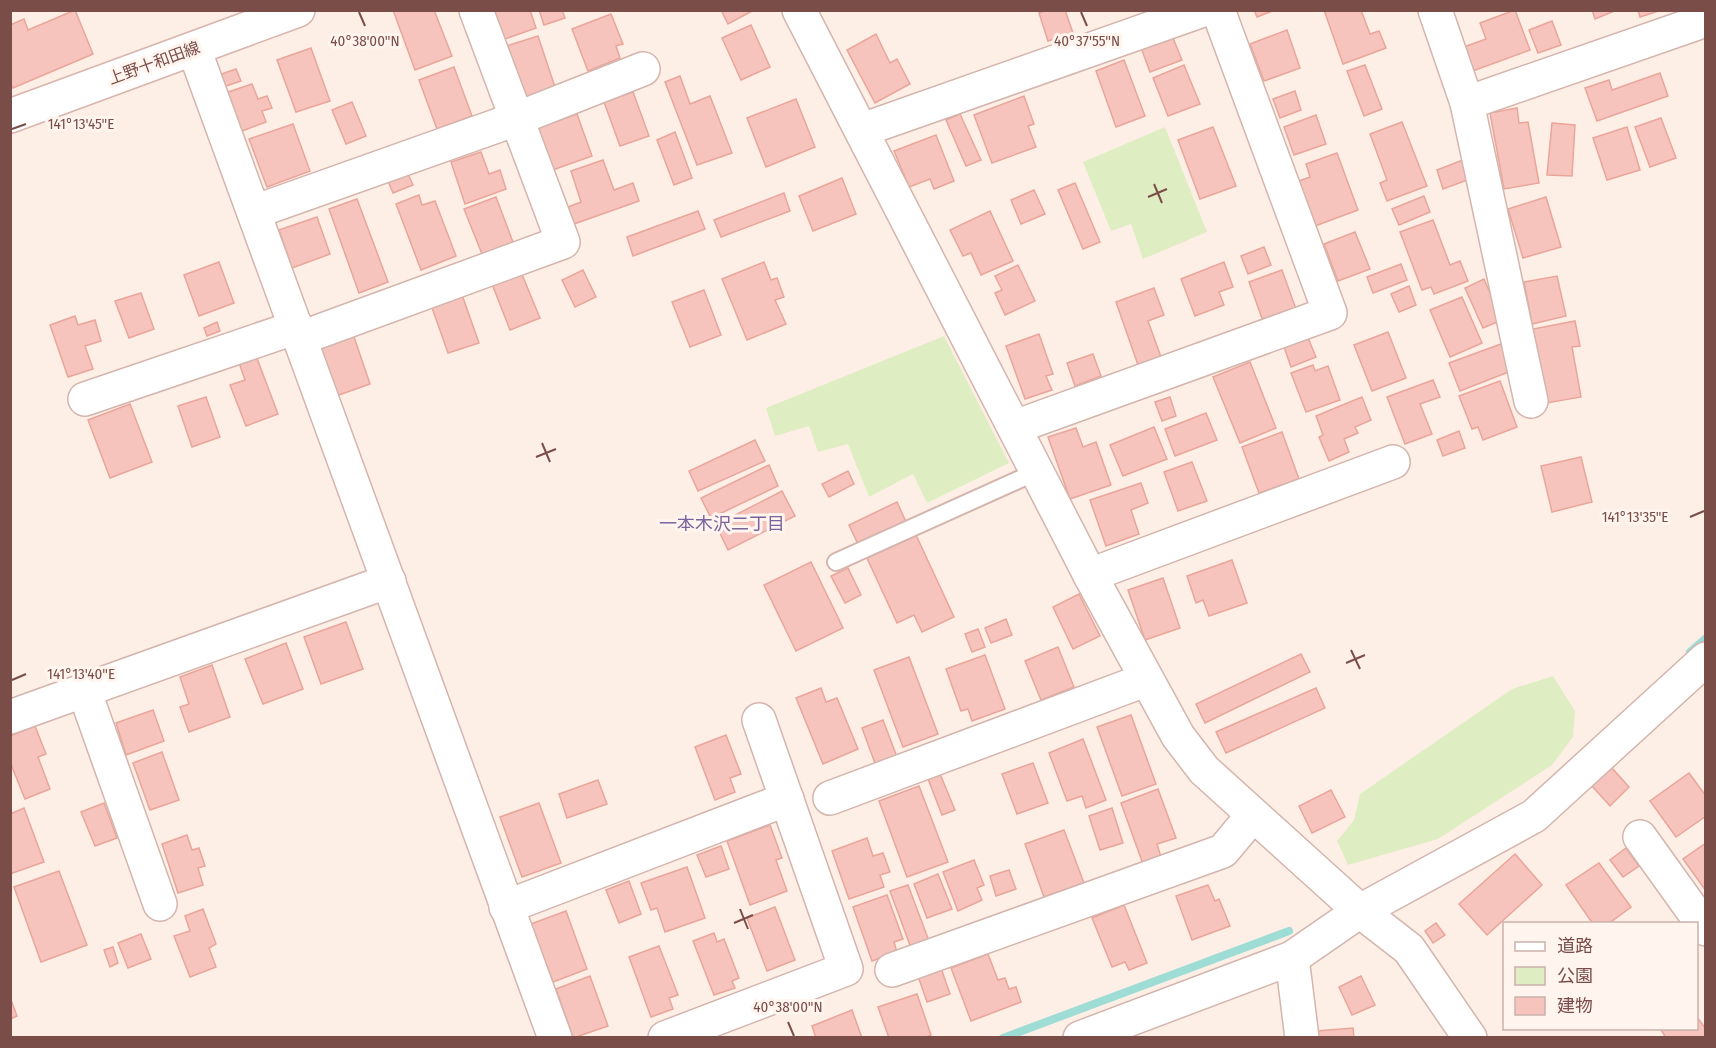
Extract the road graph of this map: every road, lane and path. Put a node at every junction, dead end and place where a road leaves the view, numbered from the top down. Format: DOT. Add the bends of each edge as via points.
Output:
graph roads {
  1 [pos="298,10"];
  2 [pos="476,10"];
  3 [pos="799,10"];
  4 [pos="1203,10"];
  5 [pos="1218,10"];
  6 [pos="1435,10"];
  7 [pos="1706,20"];
  8 [pos="194,49"];
  9 [pos="643,69"];
  10 [pos="1467,103"];
  11 [pos="10,116"];
  12 [pos="516,119"];
  13 [pos="862,130"];
  14 [pos="254,212"];
  15 [pos="299,332"];
  16 [pos="85,399"];
  17 [pos="1531,401"];
  18 [pos="1015,427"];
  19 [pos="1393,462"];
  20 [pos="1038,471"];
  21 [pos="836,562"];
  22 [pos="1090,575"];
  23 [pos="389,581"];
  24 [pos="1706,659"];
  25 [pos="1145,680"];
  26 [pos="84,690"];
  27 [pos="10,717"];
  28 [pos="759,720"];
  29 [pos="830,798"];
  30 [pos="787,799"];
  31 [pos="1254,815"];
  32 [pos="1640,837"];
  33 [pos="160,904"];
  34 [pos="507,907"];
  35 [pos="1360,911"];
  36 [pos="1706,929"];
  37 [pos="1292,958"];
  38 [pos="892,970"];
  39 [pos="555,1038"];
  40 [pos="665,1038"];
  41 [pos="1080,1038"];
  42 [pos="1302,1038"];
  43 [pos="1470,1038"];
  1 -- 8 [label="street, 上野十和田線"];
  2 -- 12 [label="street"];
  3 -- 13 [label="street"];
  4 -- 13 [label="street"];
  5 -- 18 [label="street" via="1330,313"];
  6 -- 10 [label="street"];
  7 -- 10 [label="street"];
  8 -- 11 [label="street, 上野十和田線"];
  8 -- 14 [label="street"];
  9 -- 12 [label="street"];
  10 -- 17 [label="street"];
  12 -- 14 [label="street"];
  12 -- 15 [label="street" via="563,242"];
  13 -- 18 [label="street"];
  14 -- 15 [label="street"];
  15 -- 16 [label="street"];
  15 -- 23 [label="street"];
  18 -- 20 [label="street"];
  19 -- 22 [label="street"];
  20 -- 21 [label="lane"];
  20 -- 22 [label="street"];
  22 -- 25 [label="street"];
  23 -- 26 [label="street"];
  23 -- 34 [label="street"];
  24 -- 35 [label="street" via="1534,816"];
  25 -- 29 [label="street"];
  25 -- 31 [label="street" via="1178,736 1204,770"];
  26 -- 27 [label="street"];
  26 -- 33 [label="street"];
  28 -- 30 [label="street"];
  30 -- 34 [label="street"];
  30 -- 40 [label="street" via="846,969"];
  31 -- 35 [label="street"];
  31 -- 38 [label="street" via="1223,851"];
  32 -- 36 [label="street"];
  34 -- 39 [label="street"];
  35 -- 37 [label="street"];
  35 -- 43 [label="street" via="1408,949"];
  37 -- 41 [label="street"];
  37 -- 42 [label="street"];
}
